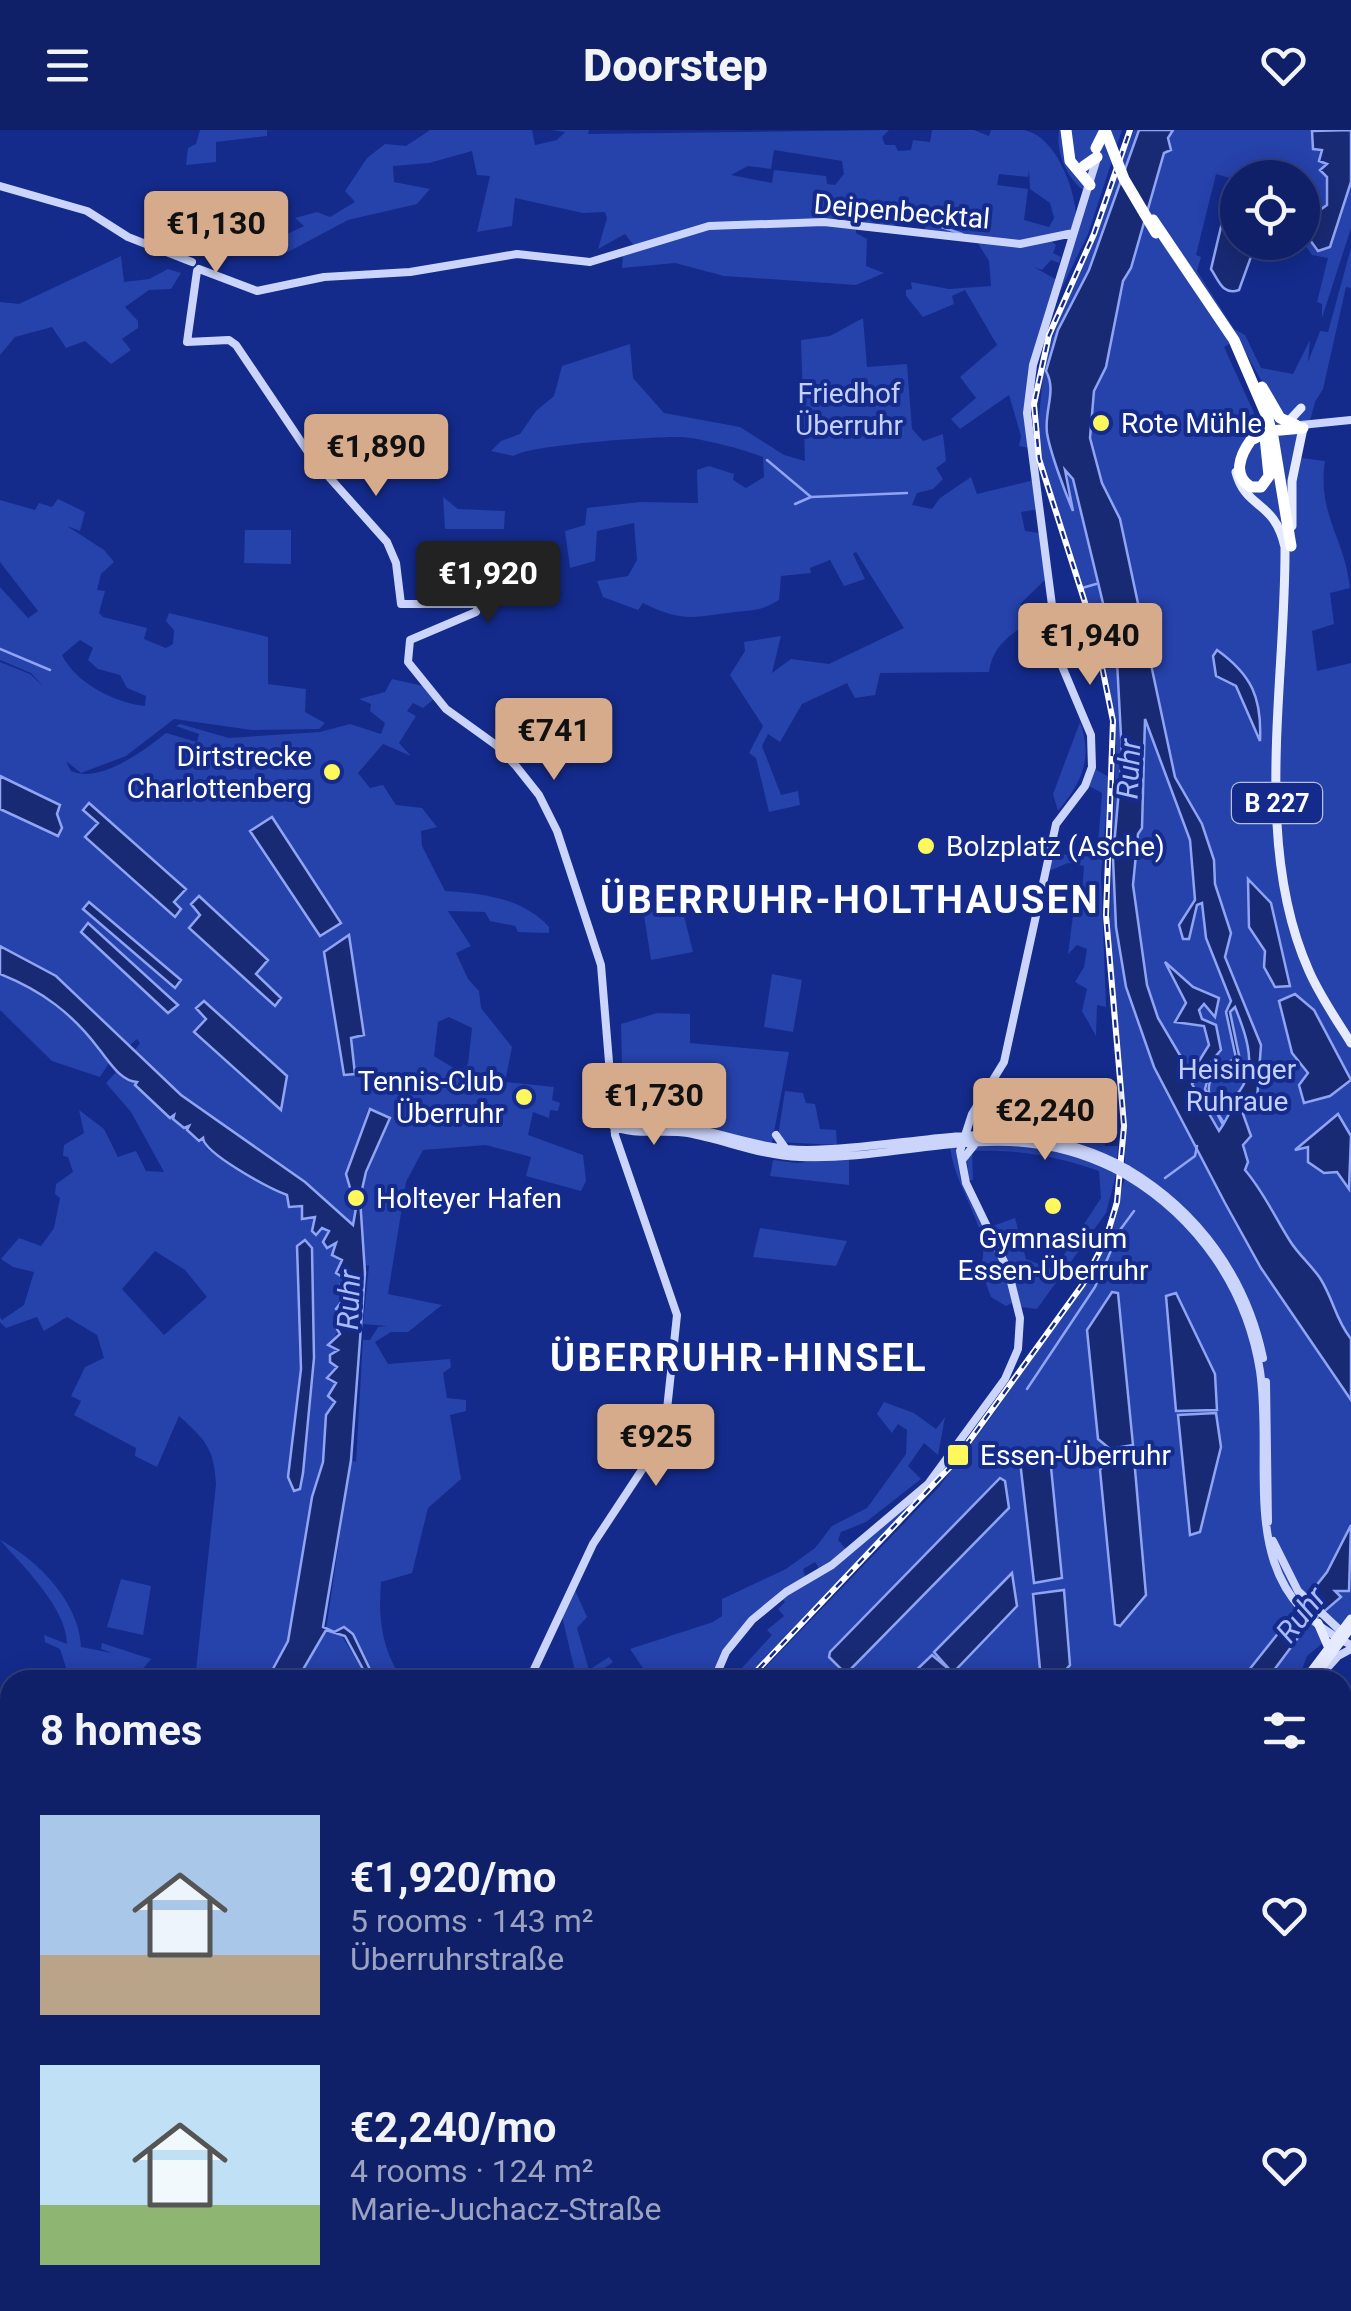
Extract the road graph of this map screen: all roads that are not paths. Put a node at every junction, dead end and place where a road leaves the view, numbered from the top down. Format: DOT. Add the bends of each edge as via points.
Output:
graph roads {
  1 [pos="1067,130"];
  2 [pos="1104,130"];
  3 [pos="1089,173"];
  4 [pos="0,186"];
  5 [pos="1073,234"];
  6 [pos="194,270"];
  7 [pos="1231,342"];
  8 [pos="1301,408"];
  9 [pos="1351,420"];
  10 [pos="1285,429"];
  11 [pos="1288,547"];
  12 [pos="1351,1034"];
  13 [pos="1351,1043"];
  14 [pos="980,1105"];
  15 [pos="611,1114"];
  16 [pos="974,1118"];
  17 [pos="626,1125"];
  18 [pos="613,1126"];
  19 [pos="776,1134"];
  20 [pos="982,1136"];
  21 [pos="965,1137"];
  22 [pos="951,1141"];
  23 [pos="617,1142"];
  24 [pos="786,1149"];
  25 [pos="962,1155"];
  26 [pos="1351,1619"];
  27 [pos="1324,1626"];
  28 [pos="1346,1638"];
  29 [pos="1328,1646"];
  30 [pos="534,1670"];
  31 [pos="718,1670"];
  32 [pos="1316,1670"];
  33 [pos="1319,1670"];
  1 -- 3 [label="highway" via="1072,157"];
  2 -- 3 [label="highway"];
  2 -- 7 [label="highway, bridge" via="1134,199"];
  3 -- 5 [label="main road"];
  4 -- 6 [label="main road, Deipenbecktal" via="86,211 131,239 182,257"];
  5 -- 6 [label="main road, Deipenbecktal" via="1020,244 824,222 709,226 590,262 517,254 258,291"];
  5 -- 14 [label="main road" via="1033,365 1026,413 1059,659 1091,735 1092,767 1056,824 1004,1062"];
  6 -- 15 [label="main road" via="190,344 234,342 312,458 387,542 401,604 479,604 476,612 409,640 408,662 446,709 516,766 557,831 604,980"];
  7 -- 10 [label="highway"];
  7 -- 10 [label="highway, bridge" via="1262,417"];
  8 -- 10 [label="main road"];
  9 -- 10 [label="main road"];
  10 -- 10 [label="highway" via="1269,476 1251,488 1239,468 1250,440"];
  10 -- 11 [label="highway"];
  10 -- 11 [label="main road" via="1292,481"];
  10 -- 11 [label="main road" via="1260,429 1247,438 1235,470 1246,494 1277,518"];
  11 -- 12 [label="main road, B 227" via="1284,856 1307,955"];
  11 -- 13 [label="main road, B 227" via="1277,803 1282,874 1308,968"];
  14 -- 16 [label="main road"];
  14 -- 21 [label="main road"];
  15 -- 17 [label="main road"];
  15 -- 18 [label="main road"];
  16 -- 20 [label="main road"];
  16 -- 21 [label="main road"];
  17 -- 18 [label="main road"];
  17 -- 22 [label="main road" via="802,1157"];
  17 -- 23 [label="main road"];
  17 -- 24 [label="main road" via="673,1124"];
  18 -- 23 [label="main road"];
  19 -- 24 [label="main road"];
  20 -- 21 [label="main road"];
  20 -- 25 [label="main road"];
  20 -- 27 [label="main road, bridge" via="1044,1138 1116,1166 1192,1220 1223,1259 1258,1338 1267,1389 1265,1515 1282,1578"];
  21 -- 22 [label="main road"];
  21 -- 24 [label="main road"];
  21 -- 25 [label="main road"];
  22 -- 25 [label="main road"];
  23 -- 30 [label="main road" via="676,1312 665,1422 649,1464 588,1554"];
  25 -- 31 [label="main road" via="1018,1310 1020,1343 1007,1374 928,1484 844,1556 752,1620"];
  26 -- 28 [label="main road"];
  27 -- 28 [label="main road"];
  27 -- 29 [label="main road"];
  28 -- 29 [label="main road"];
  28 -- 33 [label="main road"];
  29 -- 32 [label="main road"];
}
